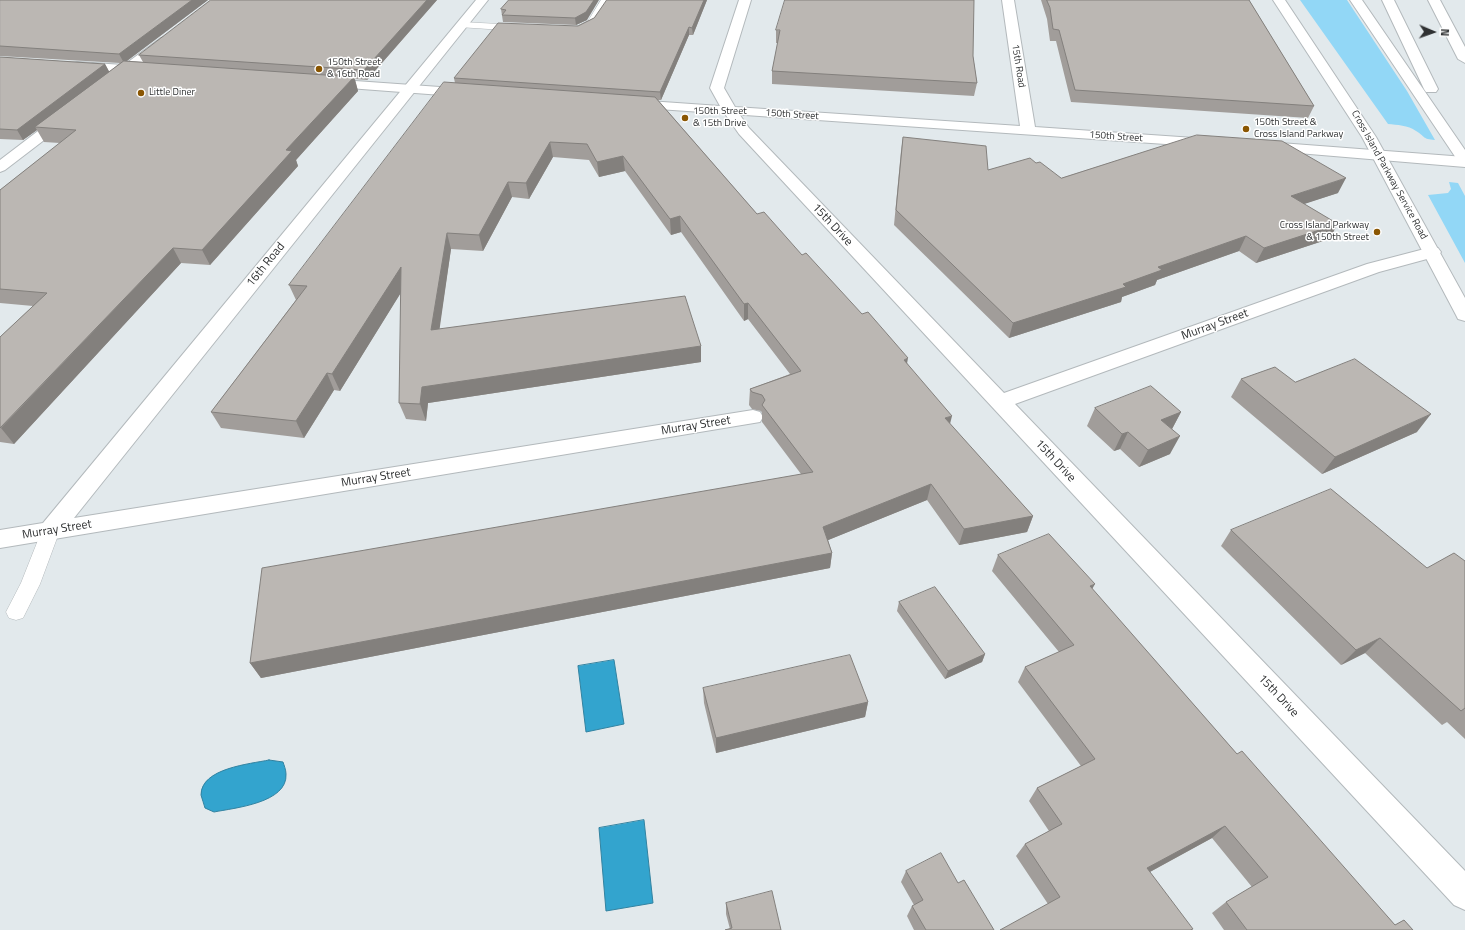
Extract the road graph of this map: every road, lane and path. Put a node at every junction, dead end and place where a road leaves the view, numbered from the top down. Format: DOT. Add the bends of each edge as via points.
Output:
graph roads {
  1 [pos="482,0"];
  2 [pos="606,0"];
  3 [pos="745,0"];
  4 [pos="1008,0"];
  5 [pos="1279,0"];
  6 [pos="1356,0"];
  7 [pos="1388,0"];
  8 [pos="1434,0"];
  9 [pos="462,25"];
  10 [pos="525,28"];
  11 [pos="564,30"];
  12 [pos="175,33"];
  13 [pos="1465,59"];
  14 [pos="68,66"];
  15 [pos="127,69"];
  16 [pos="147,71"];
  17 [pos="110,82"];
  18 [pos="316,82"];
  19 [pos="410,89"];
  20 [pos="480,94"];
  21 [pos="621,103"];
  22 [pos="73,111"];
  23 [pos="730,111"];
  24 [pos="1028,131"];
  25 [pos="1220,144"];
  26 [pos="1252,146"];
  27 [pos="1465,150"];
  28 [pos="1380,155"];
  29 [pos="1465,162"];
  30 [pos="0,167"];
  31 [pos="1432,252"];
  32 [pos="1465,315"];
  33 [pos="1000,402"];
  34 [pos="753,417"];
  35 [pos="51,530"];
  36 [pos="0,539"];
  37 [pos="16,612"];
  38 [pos="1465,894"];
  1 -- 9 [label="main road, 16th Road"];
  2 -- 11 [label="lane" via="591,23 578,30"];
  3 -- 23 [label="main road, 15th Drive" via="717,88"];
  4 -- 24 [label="main road, 15th Road"];
  5 -- 28 [label="main road, Cross Island Parkway Service Road"];
  6 -- 29 [label="main road"];
  7 -- 27 [label="main road" via="1425,79"];
  8 -- 13 [label="main road"];
  9 -- 10 [label="lane"];
  9 -- 19 [label="main road, 16th Road"];
  12 -- 15 [label="main road"];
  14 -- 15 [label="main road"];
  15 -- 16 [label="main road"];
  15 -- 17 [label="main road"];
  18 -- 19 [label="main road"];
  19 -- 20 [label="main road"];
  19 -- 35 [label="main road, 16th Road"];
  21 -- 23 [label="main road, 150th Street"];
  22 -- 30 [label="main road"];
  23 -- 24 [label="main road, 150th Street"];
  23 -- 33 [label="main road, 15th Drive" via="744,132"];
  24 -- 25 [label="main road, 150th Street"];
  26 -- 28 [label="main road"];
  28 -- 29 [label="main road"];
  28 -- 31 [label="main road, Cross Island Parkway Service Road"];
  31 -- 32 [label="main road, Cross Island Parkway Service Road"];
  31 -- 33 [label="main road, Murray Street" via="1373,268"];
  33 -- 38 [label="main road, 15th Drive"];
  34 -- 35 [label="main road, Murray Street"];
  35 -- 36 [label="main road, Murray Street"];
  35 -- 37 [label="lane"];
}
